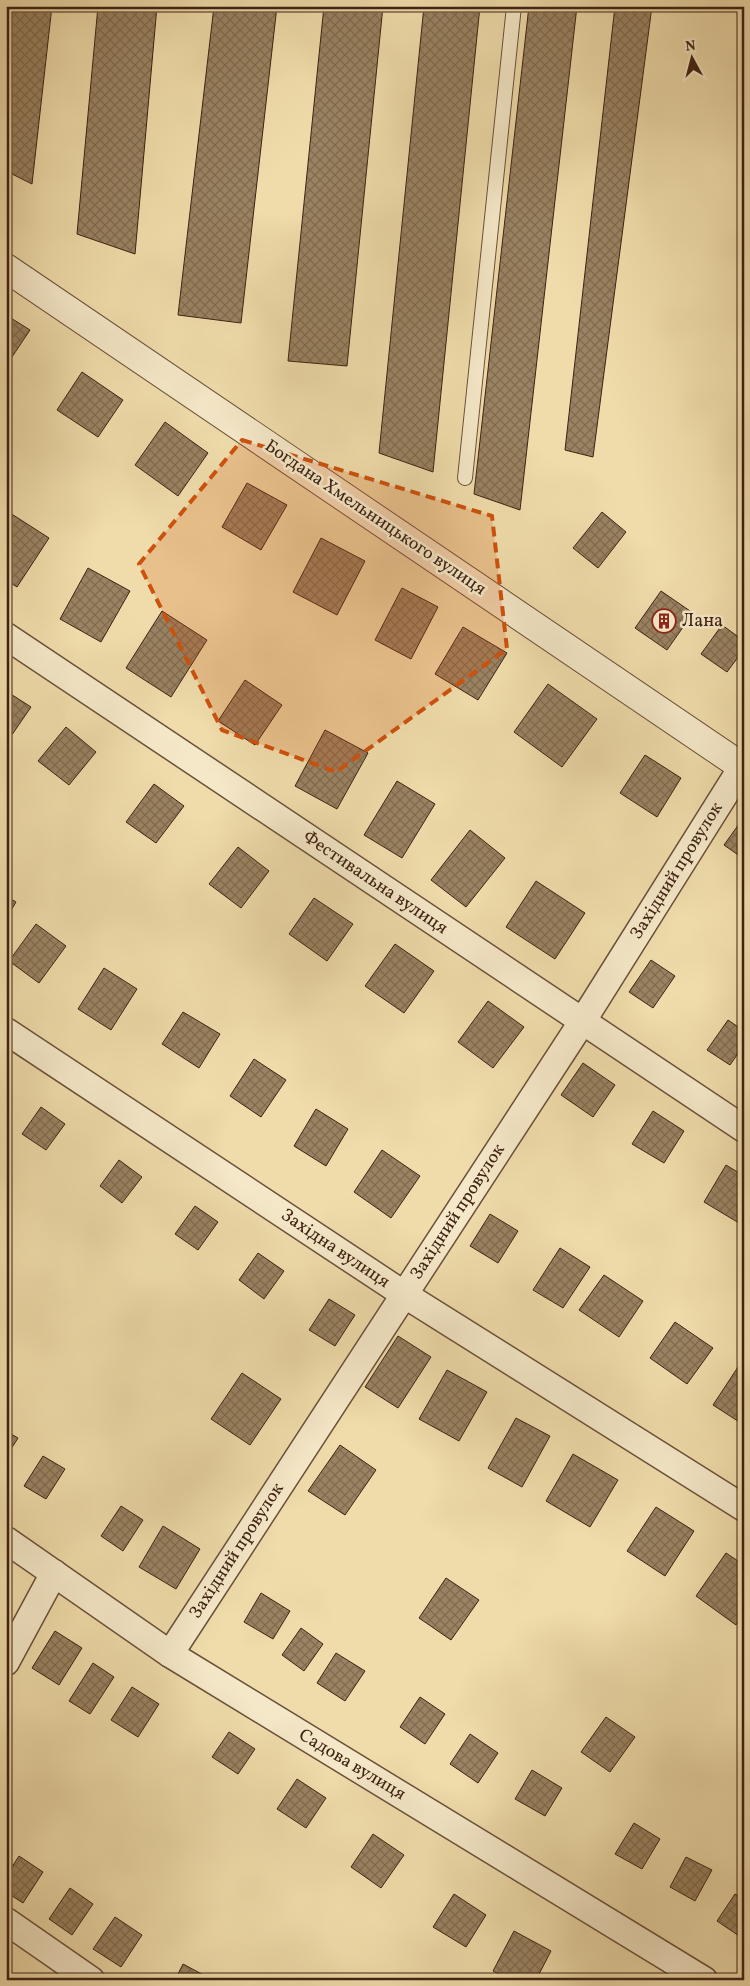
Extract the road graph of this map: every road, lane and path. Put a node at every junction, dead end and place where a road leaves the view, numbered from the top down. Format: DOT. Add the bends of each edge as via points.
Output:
graph roads {
  1 [pos="514,6"];
  2 [pos="6,268"];
  3 [pos="465,478"];
  4 [pos="6,636"];
  5 [pos="743,768"];
  6 [pos="582,1022"];
  7 [pos="6,1031"];
  8 [pos="744,1130"];
  9 [pos="405,1295"];
  10 [pos="744,1508"];
  11 [pos="6,1540"];
  12 [pos="54,1573"];
  13 [pos="170,1654"];
  14 [pos="6,1662"];
  15 [pos="6,1921"];
  16 [pos="91,1980"];
  17 [pos="704,1980"];
  1 -- 3 [label="lane"];
  2 -- 5 [label="street, Богдана Хмельницького вулиця"];
  4 -- 6 [label="street, Фестивальна вулиця"];
  5 -- 6 [label="street, Західний провулок"];
  6 -- 8 [label="street, Фестивальна вулиця"];
  6 -- 9 [label="street, Західний провулок"];
  7 -- 9 [label="street, Західна вулиця"];
  9 -- 10 [label="street, Західна вулиця"];
  9 -- 13 [label="street, Західний провулок"];
  11 -- 12 [label="street, Садова вулиця"];
  12 -- 13 [label="street, Садова вулиця"];
  12 -- 14 [label="street"];
  13 -- 17 [label="street, Садова вулиця"];
  15 -- 16 [label="street"];
}
